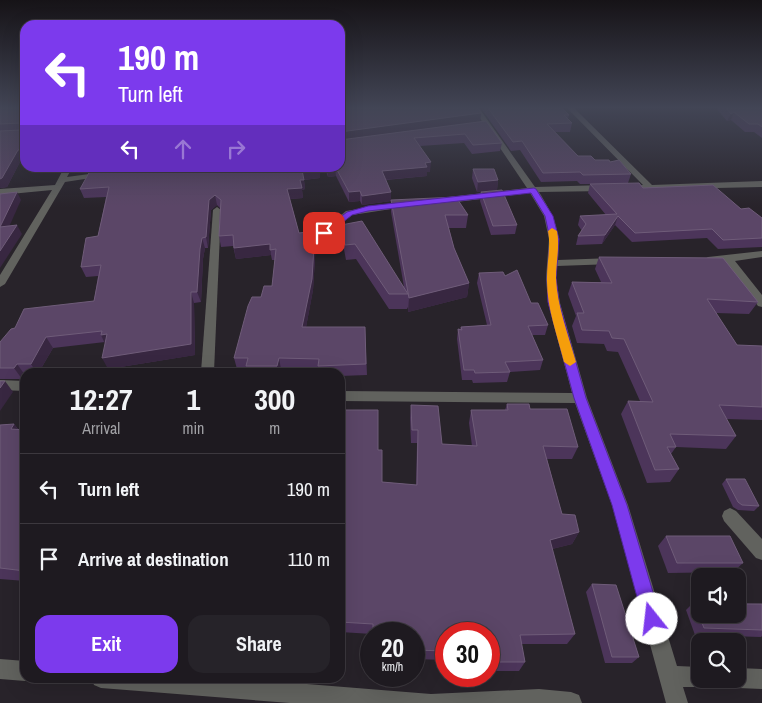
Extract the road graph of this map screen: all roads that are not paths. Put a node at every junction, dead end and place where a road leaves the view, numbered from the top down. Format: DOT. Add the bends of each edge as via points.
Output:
graph roads {
  1 [pos="495,141"];
  2 [pos="603,141"];
  3 [pos="66,172"];
  4 [pos="114,172"];
  5 [pos="59,183"];
  6 [pos="762,184"];
  7 [pos="751,185"];
  8 [pos="650,187"];
  9 [pos="611,188"];
  10 [pos="621,188"];
  11 [pos="534,190"];
  12 [pos="0,192"];
  13 [pos="762,193"];
  14 [pos="217,210"];
  15 [pos="324,233"];
  16 [pos="762,254"];
  17 [pos="728,259"];
  18 [pos="698,260"];
  19 [pos="621,261"];
  20 [pos="553,262"];
  21 [pos="0,284"];
  22 [pos="762,303"];
  23 [pos="207,368"];
  24 [pos="0,385"];
  25 [pos="20,386"];
  26 [pos="345,396"];
  27 [pos="580,398"];
  28 [pos="730,516"];
  29 [pos="762,552"];
  30 [pos="0,669"];
  31 [pos="20,671"];
  32 [pos="668,676"];
  33 [pos="691,677"];
  34 [pos="746,678"];
  35 [pos="762,679"];
  36 [pos="166,683"];
  37 [pos="427,703"];
  38 [pos="435,703"];
  39 [pos="571,703"];
  40 [pos="677,703"];
  1 -- 11 [label="street"];
  2 -- 8 [label="street"];
  3 -- 5 [label="street"];
  4 -- 5 [label="street"];
  5 -- 12 [label="street"];
  5 -- 21 [label="street"];
  6 -- 7 [label="street"];
  7 -- 8 [label="street"];
  7 -- 13 [label="street"];
  8 -- 10 [label="street"];
  9 -- 11 [label="street"];
  11 -- 15 [label="street" via="368,209 350,213"];
  11 -- 20 [label="street" via="549,216 554,239"];
  14 -- 23 [label="street"];
  16 -- 17 [label="street"];
  17 -- 18 [label="street"];
  17 -- 22 [label="street"];
  19 -- 20 [label="street"];
  20 -- 27 [label="street" via="554,302"];
  24 -- 25 [label="street"];
  26 -- 27 [label="street"];
  27 -- 32 [label="street" via="620,505"];
  28 -- 29 [label="street"];
  30 -- 31 [label="street"];
  32 -- 33 [label="street"];
  32 -- 40 [label="street"];
  34 -- 35 [label="street"];
  36 -- 37 [label="street"];
  38 -- 39 [label="street" via="539,700"];
}
